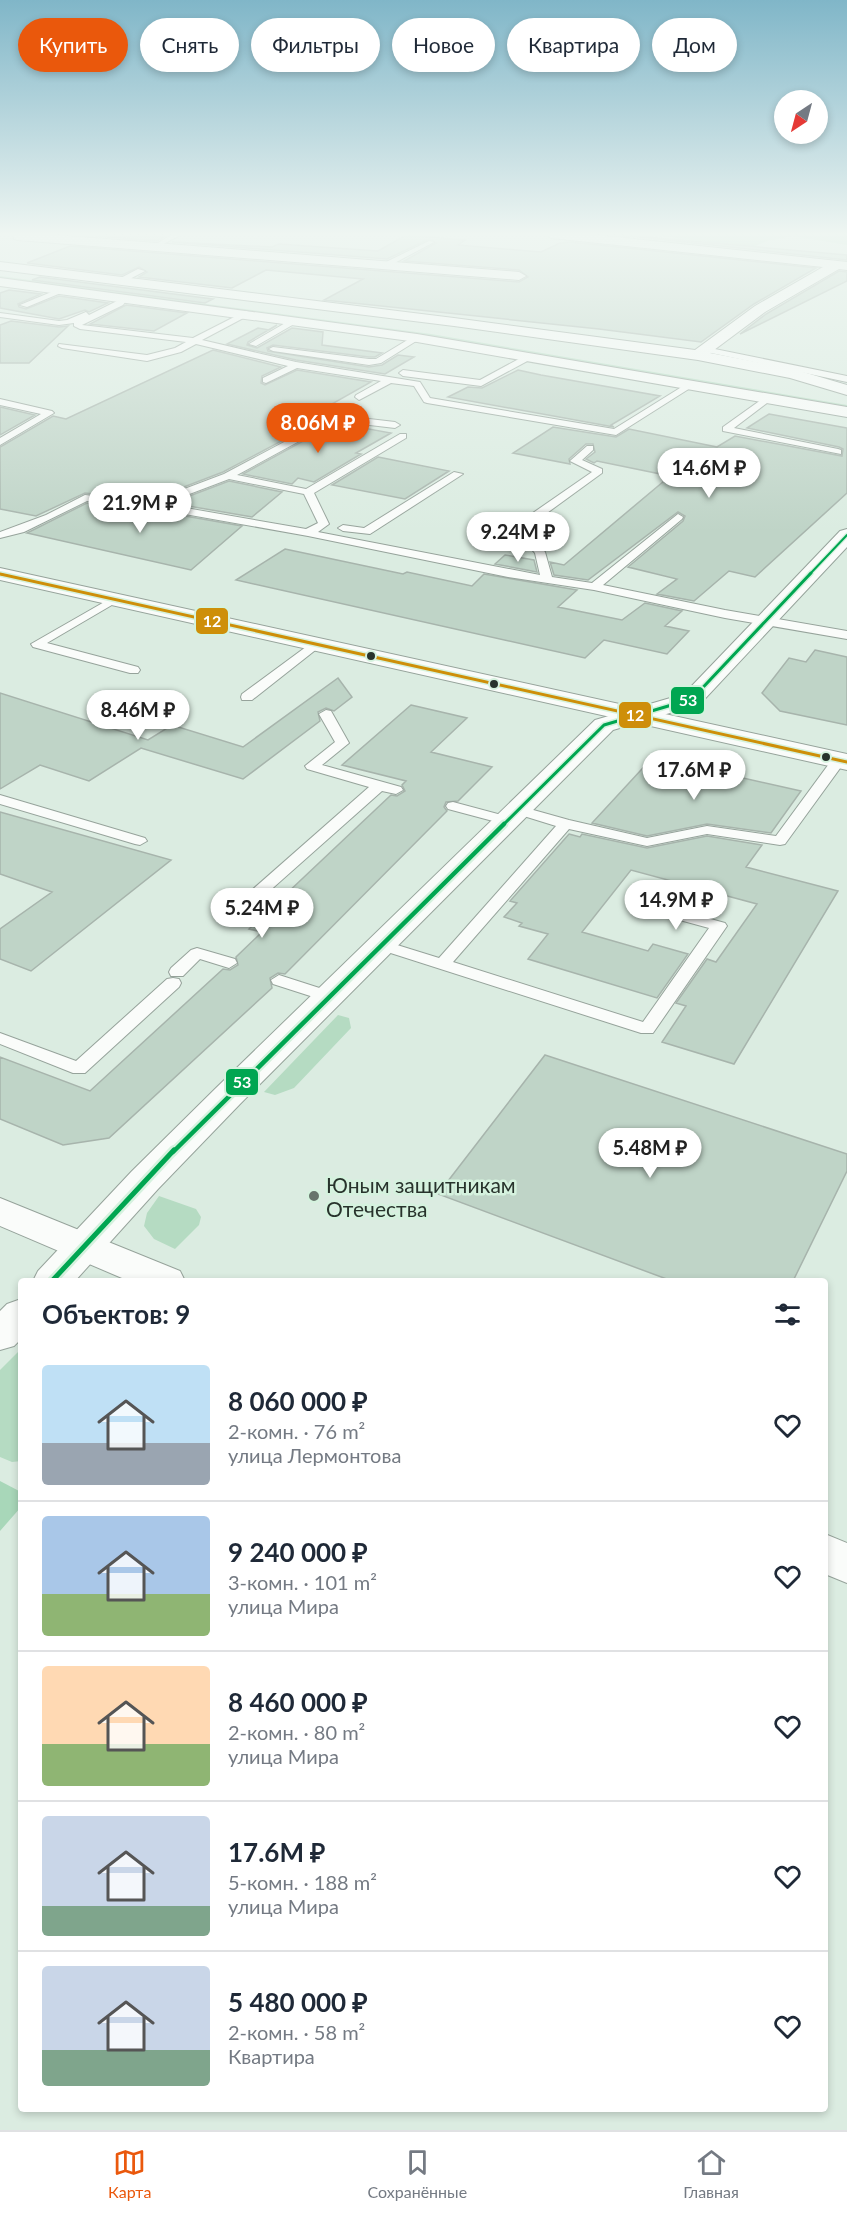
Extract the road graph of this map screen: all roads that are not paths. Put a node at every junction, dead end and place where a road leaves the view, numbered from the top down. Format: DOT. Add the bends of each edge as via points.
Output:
graph roads {
  1 [pos="133,333"];
  2 [pos="209,333"];
  3 [pos="273,333"];
  4 [pos="386,333"];
  5 [pos="446,333"];
  6 [pos="550,333"];
  7 [pos="727,333"];
  8 [pos="417,338"];
  9 [pos="195,341"];
  10 [pos="62,346"];
  11 [pos="701,352"];
  12 [pos="528,357"];
  13 [pos="296,365"];
  14 [pos="394,376"];
  15 [pos="847,379"];
  16 [pos="266,380"];
  17 [pos="691,385"];
  18 [pos="847,390"];
  19 [pos="359,398"];
  20 [pos="768,398"];
  21 [pos="847,401"];
  22 [pos="0,402"];
  23 [pos="847,412"];
  24 [pos="395,425"];
  25 [pos="403,436"];
  26 [pos="0,442"];
  27 [pos="591,448"];
  28 [pos="838,452"];
  29 [pos="458,474"];
  30 [pos="228,476"];
  31 [pos="308,492"];
  32 [pos="151,505"];
  33 [pos="678,518"];
  34 [pos="491,522"];
  35 [pos="324,524"];
  36 [pos="519,528"];
  37 [pos="308,533"];
  38 [pos="0,535"];
  39 [pos="847,535"];
  40 [pos="0,574"];
  41 [pos="547,580"];
  42 [pos="594,587"];
  43 [pos="112,600"];
  44 [pos="766,620"];
  45 [pos="847,635"];
  46 [pos="314,645"];
  47 [pos="134,670"];
  48 [pos="247,697"];
  49 [pos="326,714"];
  50 [pos="635,715"];
  51 [pos="843,761"];
  52 [pos="379,786"];
  53 [pos="396,790"];
  54 [pos="0,799"];
  55 [pos="453,806"];
  56 [pos="513,815"];
  57 [pos="566,824"];
  58 [pos="140,841"];
  59 [pos="638,904"];
  60 [pos="242,907"];
  61 [pos="381,945"];
  62 [pos="229,963"];
  63 [pos="442,965"];
  64 [pos="279,980"];
  65 [pos="329,997"];
  66 [pos="0,1038"];
  67 [pos="0,1211"];
  68 [pos="85,1245"];
  69 [pos="55,1278"];
  70 [pos="159,1278"];
  71 [pos="18,1317"];
  72 [pos="0,1335"];
  73 [pos="828,1555"];
  74 [pos="847,1563"];
  1 -- 9 [label="lane"];
  2 -- 9 [label="lane"];
  3 -- 8 [label="lane" via="254,344 369,362 378,361"];
  4 -- 8 [label="street"];
  5 -- 21 [label="street"];
  6 -- 11 [label="street"];
  7 -- 11 [label="street"];
  8 -- 12 [label="street"];
  9 -- 10 [label="lane" via="147,358"];
  9 -- 13 [label="lane"];
  11 -- 15 [label="lane"];
  11 -- 18 [label="street"];
  12 -- 14 [label="lane" via="481,383"];
  12 -- 17 [label="street"];
  13 -- 14 [label="lane"];
  13 -- 16 [label="lane"];
  14 -- 17 [label="lane" via="417,384 427,400 616,432"];
  14 -- 19 [label="lane"];
  17 -- 20 [label="street"];
  20 -- 23 [label="street"];
  20 -- 28 [label="lane" via="726,429"];
  22 -- 26 [label="lane" via="49,412"];
  24 -- 30 [label="lane" via="335,418"];
  25 -- 31 [label="lane"];
  27 -- 36 [label="lane" via="575,461 599,471"];
  29 -- 35 [label="lane" via="366,532"];
  30 -- 31 [label="lane"];
  30 -- 32 [label="lane"];
  31 -- 35 [label="lane"];
  32 -- 37 [label="lane"];
  32 -- 38 [label="lane" via="85,498 20,530"];
  33 -- 42 [label="lane"];
  34 -- 36 [label="lane"];
  35 -- 37 [label="lane"];
  36 -- 41 [label="lane" via="540,552"];
  37 -- 41 [label="lane"];
  39 -- 44 [label="street"];
  40 -- 43 [label="street"];
  41 -- 42 [label="lane"];
  42 -- 44 [label="lane"];
  43 -- 46 [label="street"];
  43 -- 47 [label="lane" via="37,644"];
  44 -- 45 [label="lane"];
  44 -- 50 [label="street" via="692,699"];
  46 -- 48 [label="lane"];
  46 -- 50 [label="street"];
  49 -- 52 [label="lane" via="342,743 312,766"];
  50 -- 51 [label="street"];
  50 -- 56 [label="street" via="604,725"];
  51 -- 57 [label="lane" via="780,841 707,830 647,842"];
  52 -- 53 [label="lane"];
  52 -- 60 [label="lane"];
  54 -- 58 [label="lane"];
  55 -- 56 [label="lane"];
  56 -- 57 [label="lane"];
  56 -- 61 [label="street"];
  57 -- 63 [label="lane"];
  59 -- 63 [label="lane" via="719,926 646,1029"];
  61 -- 63 [label="lane"];
  61 -- 65 [label="street"];
  62 -- 66 [label="lane" via="197,953 79,1069"];
  64 -- 65 [label="lane"];
  65 -- 68 [label="street"];
  67 -- 68 [label="street"];
  68 -- 69 [label="street"];
  68 -- 70 [label="street"];
  71 -- 72 [label="street"];
  73 -- 74 [label="street"];
}
